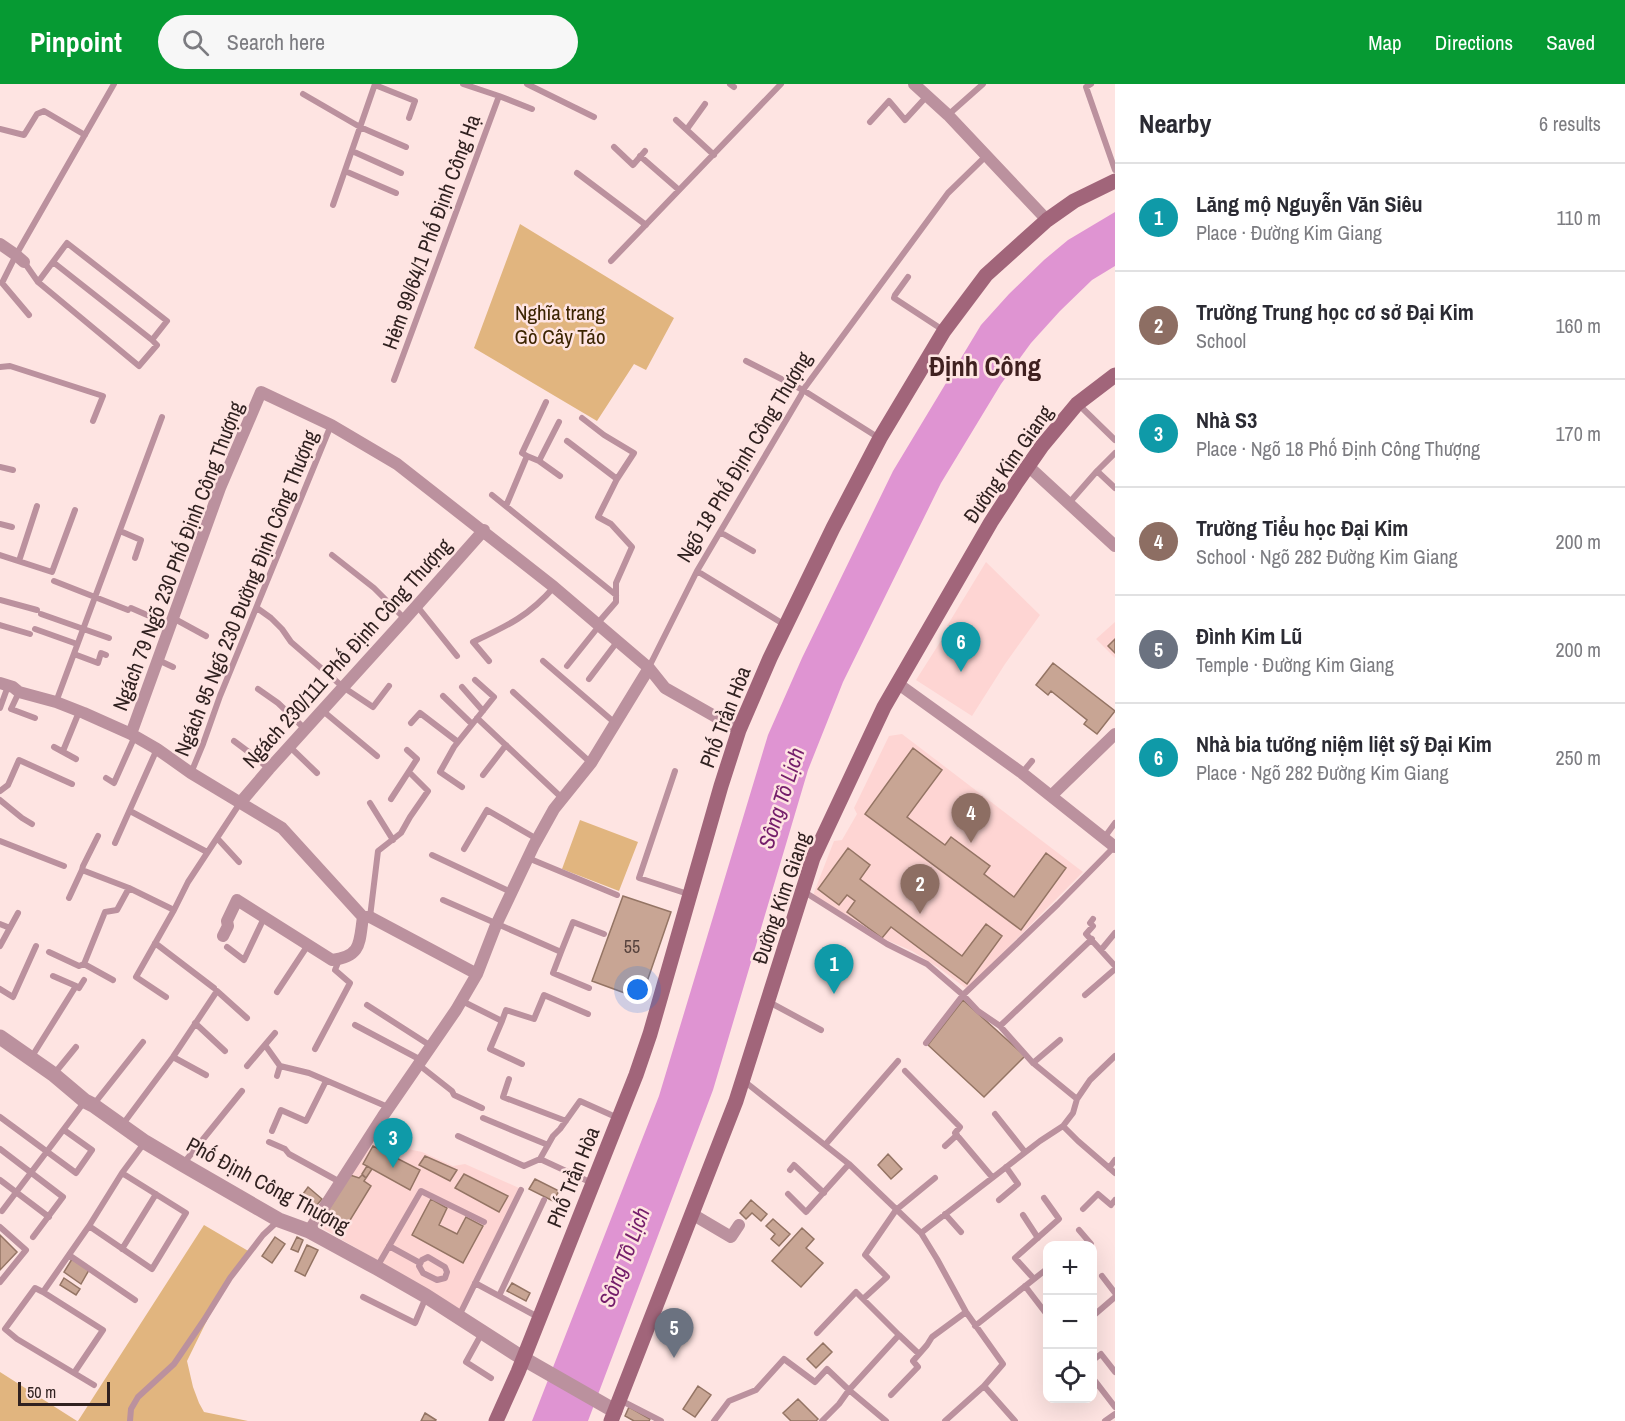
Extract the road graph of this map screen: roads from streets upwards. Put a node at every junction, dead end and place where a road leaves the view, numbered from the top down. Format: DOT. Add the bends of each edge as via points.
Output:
graph roads {
  1 [pos="914,84"];
  2 [pos="1115,180"];
  3 [pos="1047,220"];
  4 [pos="0,244"];
  5 [pos="20,259"];
  6 [pos="1115,375"];
  7 [pos="1028,466"];
  8 [pos="484,530"];
  9 [pos="1115,546"];
  10 [pos="649,668"];
  11 [pos="897,682"];
  12 [pos="4,684"];
  13 [pos="739,730"];
  14 [pos="1115,734"];
  15 [pos="133,735"];
  16 [pos="1051,796"];
  17 [pos="240,803"];
  18 [pos="1115,846"];
  19 [pos="366,917"];
  20 [pos="225,941"];
  21 [pos="477,974"];
  22 [pos="0,1037"];
  23 [pos="692,1214"];
  24 [pos="739,1225"];
  25 [pos="309,1231"];
  26 [pos="524,1359"];
  27 [pos="612,1409"];
  28 [pos="496,1421"];
  1 -- 3 [label="street"];
  2 -- 3 [label="main road, Phố Trần Hòa"];
  3 -- 13 [label="main road, Phố Trần Hòa" via="986,275 944,331 880,438 833,528"];
  4 -- 5 [label="street"];
  6 -- 7 [label="main road, Đường Kim Giang" via="1077,404"];
  7 -- 9 [label="street"];
  7 -- 11 [label="main road, Đường Kim Giang"];
  8 -- 10 [label="street"];
  8 -- 15 [label="street, Ngách 79 Ngõ 230 Phố Định Công Thượng" via="397,464 331,425 261,392 220,488"];
  8 -- 17 [label="street, Ngách 230/111 Phố Định Công Thượng"];
  10 -- 13 [label="street" via="665,688"];
  10 -- 21 [label="street, Ngõ 18 Phố Định Công Thượng" via="591,763 562,798 537,839"];
  11 -- 16 [label="street"];
  11 -- 23 [label="main road, Đường Kim Giang" via="813,858 743,1080"];
  12 -- 15 [label="street"];
  13 -- 26 [label="main road, Phố Trần Hòa" via="650,1034"];
  14 -- 16 [label="street"];
  15 -- 17 [label="street"];
  16 -- 18 [label="street"];
  17 -- 19 [label="street" via="282,828"];
  19 -- 20 [label="street" via="355,951 332,960 237,900 227,921"];
  19 -- 21 [label="street"];
  21 -- 25 [label="street, Ngõ 18 Phố Định Công Thượng"];
  22 -- 25 [label="street, Phố Định Công Thượng" via="145,1142 279,1220"];
  23 -- 24 [label="street" via="731,1237"];
  23 -- 27 [label="main road, Đường Kim Giang"];
  25 -- 26 [label="street, Phố Định Công Thượng" via="377,1268 426,1288 459,1316"];
  26 -- 27 [label="street, Phố Định Công Thượng"];
  26 -- 28 [label="main road, Phố Trần Hòa"];
}
